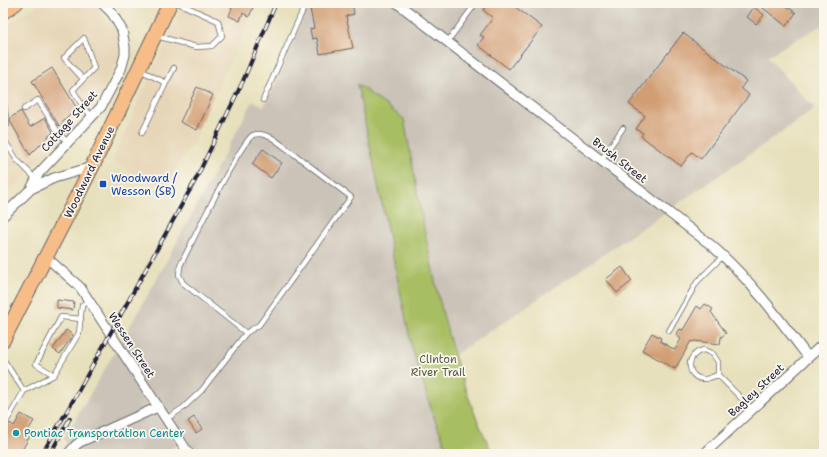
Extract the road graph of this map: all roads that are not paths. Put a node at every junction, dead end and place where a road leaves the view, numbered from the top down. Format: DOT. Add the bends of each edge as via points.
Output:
graph roads {
  1 [pos="16,3"];
  2 [pos="102,3"];
  3 [pos="170,3"];
  4 [pos="178,3"];
  5 [pos="306,3"];
  6 [pos="398,3"];
  7 [pos="476,3"];
  8 [pos="3,12"];
  9 [pos="155,35"];
  10 [pos="448,41"];
  11 [pos="174,68"];
  12 [pos="138,69"];
  13 [pos="83,79"];
  14 [pos="166,83"];
  15 [pos="263,100"];
  16 [pos="4,103"];
  17 [pos="24,109"];
  18 [pos="92,117"];
  19 [pos="3,127"];
  20 [pos="622,128"];
  21 [pos="142,133"];
  22 [pos="3,138"];
  23 [pos="67,142"];
  24 [pos="601,160"];
  25 [pos="92,167"];
  26 [pos="36,180"];
  27 [pos="31,189"];
  28 [pos="5,211"];
  29 [pos="723,256"];
  30 [pos="46,257"];
  31 [pos="89,301"];
  32 [pos="81,319"];
  33 [pos="668,331"];
  34 [pos="246,333"];
  35 [pos="3,340"];
  36 [pos="824,343"];
  37 [pos="808,357"];
  38 [pos="3,359"];
  39 [pos="54,375"];
  40 [pos="718,375"];
  41 [pos="24,391"];
  42 [pos="158,407"];
  43 [pos="752,409"];
  44 [pos="166,419"];
  45 [pos="3,427"];
  46 [pos="68,454"];
  47 [pos="189,454"];
  48 [pos="704,454"];
  1 -- 8 [label="main road"];
  2 -- 18 [label="street, Cottage Street" via="120,26 125,55 105,101"];
  3 -- 9 [label="main road, Woodward Avenue"];
  4 -- 9 [label="lane" via="218,21 222,36 212,46 196,47"];
  5 -- 15 [label="lane"];
  6 -- 10 [label="street, Brush Street"];
  7 -- 10 [label="lane"];
  9 -- 12 [label="main road, Woodward Avenue"];
  10 -- 24 [label="street, Brush Street"];
  11 -- 14 [label="lane"];
  12 -- 14 [label="lane"];
  12 -- 25 [label="main road, Woodward Avenue"];
  13 -- 13 [label="lane" via="94,68 84,38 64,58"];
  13 -- 18 [label="lane" via="73,90"];
  14 -- 21 [label="lane"];
  16 -- 19 [label="lane" via="7,125"];
  17 -- 23 [label="lane" via="38,100"];
  18 -- 23 [label="street, Cottage Street"];
  20 -- 24 [label="lane"];
  22 -- 26 [label="lane"];
  23 -- 26 [label="street, Cottage Street" via="39,173"];
  24 -- 29 [label="street, Brush Street"];
  25 -- 27 [label="street" via="54,178"];
  25 -- 30 [label="main road, Woodward Avenue"];
  26 -- 27 [label="street, Cottage Street"];
  27 -- 28 [label="street"];
  29 -- 33 [label="lane" via="697,282"];
  29 -- 37 [label="street, Brush Street" via="759,294"];
  30 -- 31 [label="street, Wessen Street" via="80,287"];
  30 -- 35 [label="main road, Woodward Avenue"];
  31 -- 32 [label="lane" via="82,305"];
  31 -- 42 [label="street, Wessen Street"];
  32 -- 39 [label="lane" via="79,333"];
  32 -- 39 [label="lane" via="61,317 36,364"];
  34 -- 34 [label="lane" via="183,282 179,275 180,266 247,141 262,134 274,139 351,197 259,325"];
  34 -- 44 [label="lane" via="202,390 183,408"];
  36 -- 37 [label="street, Bagley Street"];
  37 -- 43 [label="street, Bagley Street"];
  38 -- 41 [label="lane"];
  39 -- 41 [label="lane"];
  40 -- 40 [label="lane" via="705,379 697,377 690,370 691,357 704,350 713,354 718,362"];
  40 -- 43 [label="lane"];
  41 -- 45 [label="lane"];
  42 -- 44 [label="street, Wessen Street"];
  42 -- 46 [label="street" via="80,442"];
  43 -- 48 [label="street, Bagley Street"];
  44 -- 47 [label="street, Wessen Street"];
}
